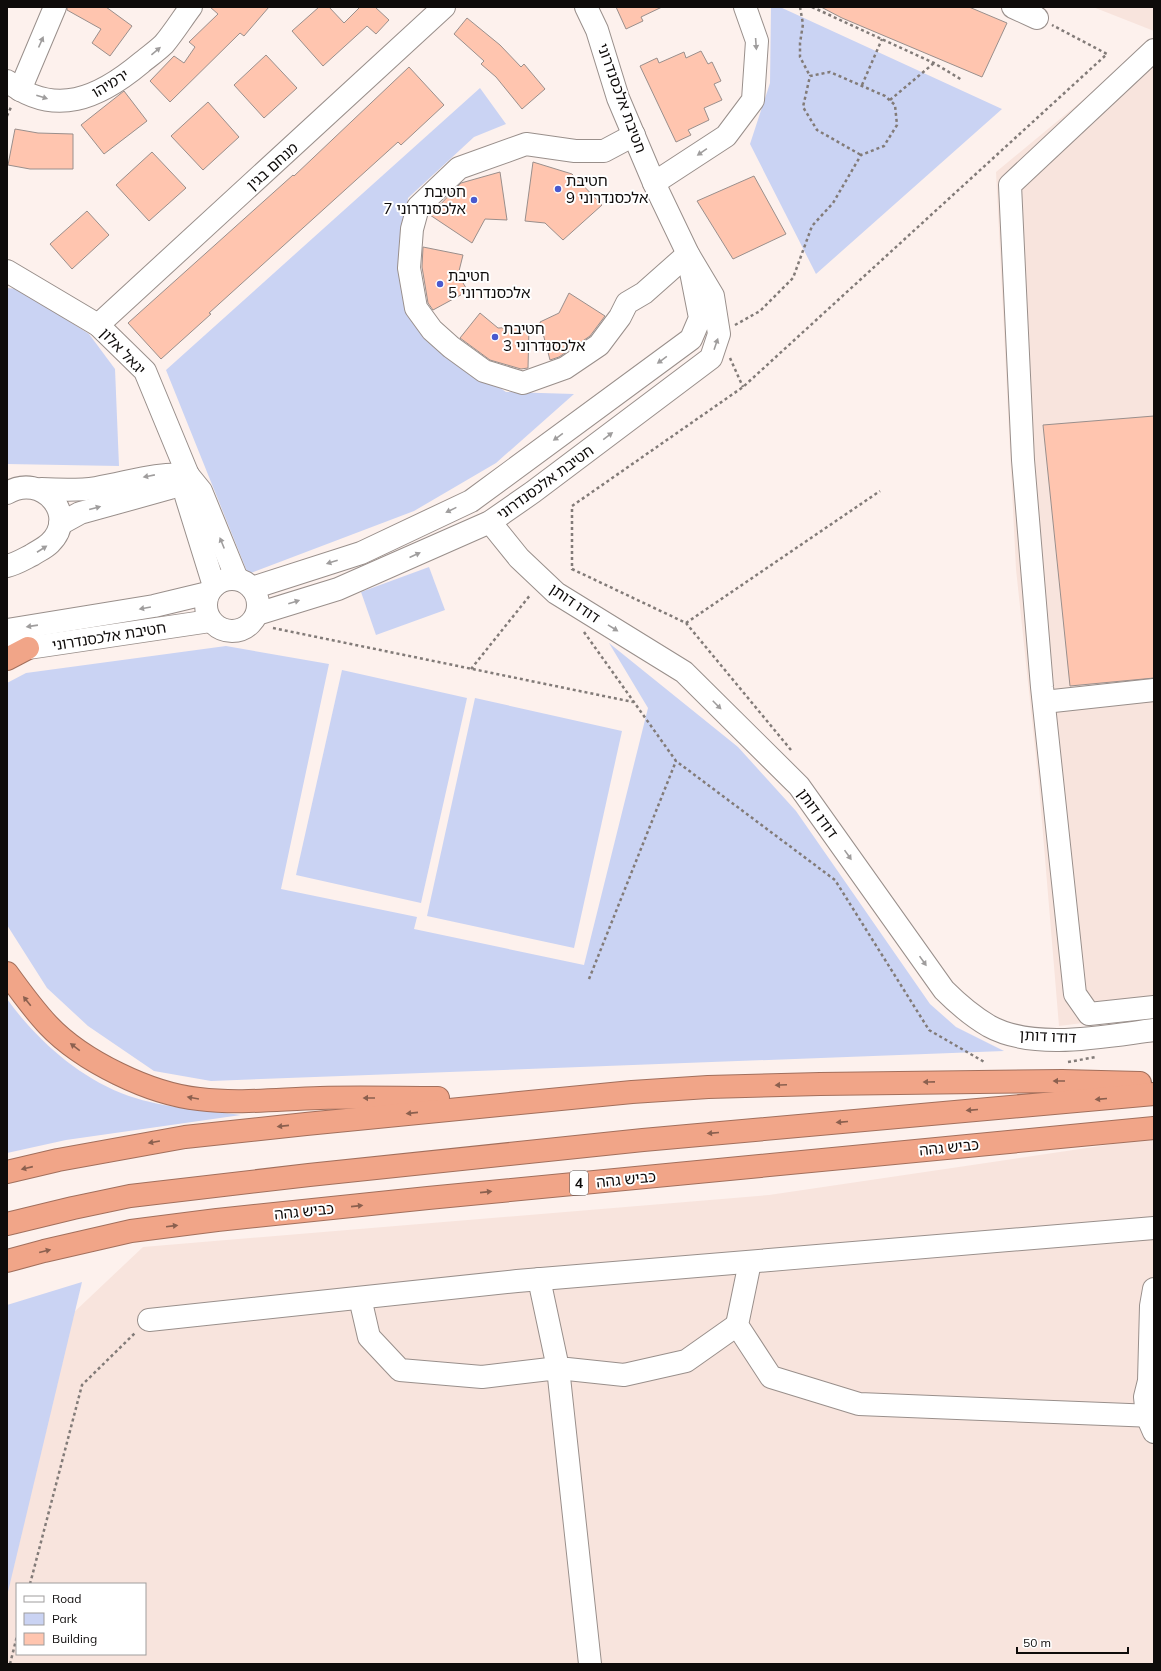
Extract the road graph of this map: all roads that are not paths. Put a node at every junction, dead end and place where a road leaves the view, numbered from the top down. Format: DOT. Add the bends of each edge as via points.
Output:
graph roads {
  1 [pos="55,7"];
  2 [pos="191,7"];
  3 [pos="444,7"];
  4 [pos="586,7"];
  5 [pos="745,7"];
  6 [pos="1012,7"];
  7 [pos="1037,18"];
  8 [pos="1154,50"];
  9 [pos="13,86"];
  10 [pos="634,135"];
  11 [pos="654,183"];
  12 [pos="688,254"];
  13 [pos="7,271"];
  14 [pos="98,325"];
  15 [pos="188,475"];
  16 [pos="41,489"];
  17 [pos="7,493"];
  18 [pos="490,522"];
  19 [pos="60,524"];
  20 [pos="7,566"];
  21 [pos="244,584"];
  22 [pos="211,589"];
  23 [pos="257,614"];
  24 [pos="210,621"];
  25 [pos="7,630"];
  26 [pos="28,648"];
  27 [pos="7,651"];
  28 [pos="7,659"];
  29 [pos="1154,690"];
  30 [pos="1044,702"];
  31 [pos="7,973"];
  32 [pos="1154,1008"];
  33 [pos="1154,1030"];
  34 [pos="1154,1084"];
  35 [pos="632,1092"];
  36 [pos="1154,1094"];
  37 [pos="1154,1128"];
  38 [pos="7,1172"];
  39 [pos="7,1224"];
  40 [pos="1154,1228"];
  41 [pos="7,1261"];
  42 [pos="750,1262"];
  43 [pos="539,1279"];
  44 [pos="360,1298"];
  45 [pos="1153,1300"];
  46 [pos="150,1320"];
  47 [pos="737,1325"];
  48 [pos="1152,1343"];
  49 [pos="558,1368"];
  50 [pos="1151,1381"];
  51 [pos="1152,1421"];
  52 [pos="590,1664"];
  9 -- 1 [label="street, one-way"];
  9 -- 2 [label="street, ירמיהו, one-way" via="55,102 90,96 120,80 163,44"];
  3 -- 14 [label="street, מנחם בגין"];
  4 -- 10 [label="street, חטיבת אלכסנדרוני"];
  5 -- 11 [label="street, one-way" via="757,41 753,100 726,136"];
  6 -- 7 [label="street"];
  8 -- 30 [label="street" via="1010,185 1023,460"];
  10 -- 11 [label="street, חטיבת אלכסנדרוני"];
  10 -- 12 [label="street" via="604,151 575,151 526,144 459,168 418,207 412,229 409,268 416,308 432,330 484,371 523,383 565,368 599,345 620,317 626,303 644,293"];
  11 -- 12 [label="street, חטיבת אלכסנדרוני"];
  18 -- 12 [label="street, חטיבת אלכסנדרוני, one-way" via="711,358 719,334 713,296"];
  12 -- 21 [label="street, חטיבת אלכסנדרוני, one-way" via="700,318 690,339 471,501 361,553"];
  13 -- 14 [label="street, יגאל אלון"];
  14 -- 15 [label="street, יגאל אלון" via="145,371"];
  15 -- 16 [label="street, one-way" via="152,475 82,490"];
  19 -- 15 [label="street, one-way" via="80,513 170,488"];
  21 -- 15 [label="street, יגאל אלון, one-way" via="201,491"];
  15 -- 22 [label="street, יגאל אלון" via="186,496"];
  16 -- 17 [label="street" via="20,487"];
  16 -- 19 [label="street" via="56,504 60,513"];
  23 -- 18 [label="street, חטיבת אלכסנדרוני, one-way" via="338,589"];
  18 -- 33 [label="street, דודו דותן, one-way" via="519,558 549,586 684,672 799,786 944,990 960,1006 990,1026 1009,1034 1038,1039 1070,1039"];
  20 -- 19 [label="street, one-way" via="18,563 50,543"];
  21 -- 22 [label="street" via="224,580"];
  21 -- 23 [label="street" via="256,596"];
  22 -- 24 [label="street" via="205,609"];
  22 -- 25 [label="street, חטיבת אלכסנדרוני, one-way" via="154,606"];
  23 -- 24 [label="street" via="245,628 237,631 219,629"];
  24 -- 26 [label="street, חטיבת אלכסנדרוני"];
  26 -- 27 [label="street, חטיבת אלכסנדרוני"];
  26 -- 28 [label="highway"];
  29 -- 30 [label="street"];
  30 -- 32 [label="street" via="1075,994 1089,1014"];
  35 -- 31 [label="highway, one-way" via="232,1101 198,1099 165,1093 139,1083 78,1050 49,1027"];
  34 -- 35 [label="highway, one-way" via="1062,1081 844,1083"];
  35 -- 38 [label="highway, one-way" via="185,1137"];
  36 -- 39 [label="highway, one-way" via="643,1140 309,1175 130,1196"];
  41 -- 37 [label="highway, כביש גהה / 4, one-way" via="131,1231 217,1220"];
  40 -- 42 [label="street"];
  42 -- 43 [label="street"];
  42 -- 47 [label="street"];
  43 -- 44 [label="street"];
  43 -- 49 [label="street"];
  44 -- 46 [label="street"];
  44 -- 49 [label="street" via="369,1337 400,1370 482,1377"];
  45 -- 48 [label="street"];
  47 -- 49 [label="street" via="686,1361 624,1375"];
  47 -- 51 [label="street" via="771,1377 859,1404"];
  48 -- 50 [label="street"];
  49 -- 52 [label="street"];
  50 -- 51 [label="street" via="1145,1397"];
}
